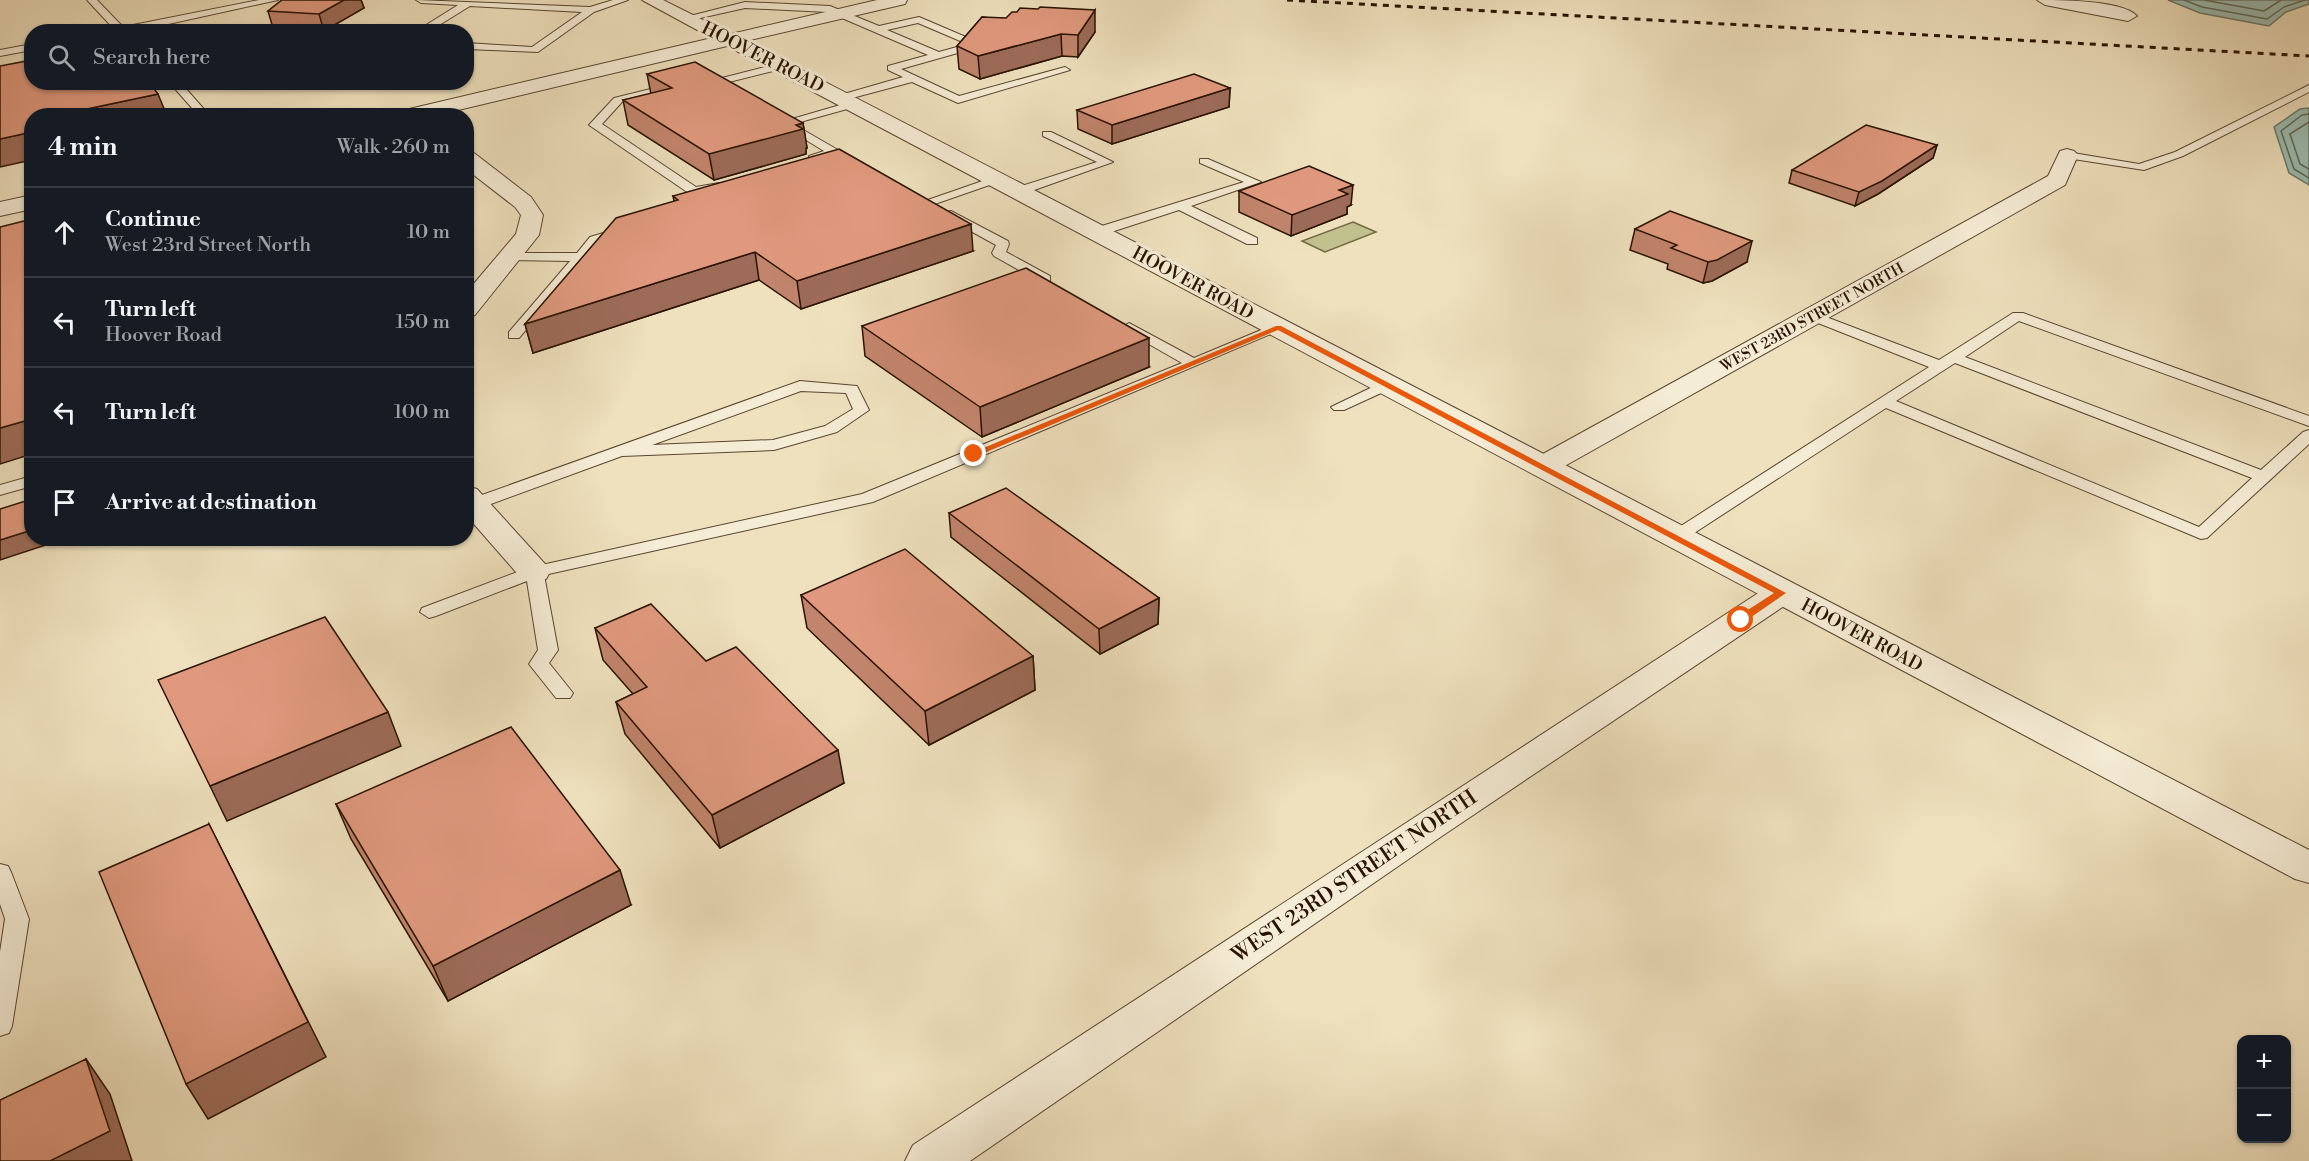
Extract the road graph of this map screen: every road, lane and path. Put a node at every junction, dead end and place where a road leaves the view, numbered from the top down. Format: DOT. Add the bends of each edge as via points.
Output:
graph roads {
  1 [pos="92,0"];
  2 [pos="273,0"];
  3 [pos="421,0"];
  4 [pos="623,0"];
  5 [pos="650,0"];
  6 [pos="899,0"];
  7 [pos="2044,0"];
  8 [pos="468,3"];
  9 [pos="591,10"];
  10 [pos="840,14"];
  11 [pos="2128,16"];
  12 [pos="687,18"];
  13 [pos="112,24"];
  14 [pos="153,24"];
  15 [pos="433,24"];
  16 [pos="880,29"];
  17 [pos="730,40"];
  18 [pos="474,46"];
  19 [pos="24,48"];
  20 [pos="0,53"];
  21 [pos="937,55"];
  22 [pos="781,66"];
  23 [pos="1065,70"];
  24 [pos="913,78"];
  25 [pos="713,83"];
  26 [pos="2309,88"];
  27 [pos="181,90"];
  28 [pos="733,95"];
  29 [pos="847,101"];
  30 [pos="197,108"];
  31 [pos="440,108"];
  32 [pos="1047,134"];
  33 [pos="2067,155"];
  34 [pos="802,161"];
  35 [pos="1204,161"];
  36 [pos="474,164"];
  37 [pos="727,182"];
  38 [pos="1009,186"];
  39 [pos="24,203"];
  40 [pos="1180,206"];
  41 [pos="0,209"];
  42 [pos="630,230"];
  43 [pos="1097,232"];
  44 [pos="1252,241"];
  45 [pos="510,256"];
  46 [pos="580,257"];
  47 [pos="1060,288"];
  48 [pos="474,300"];
  49 [pos="1813,316"];
  50 [pos="1122,323"];
  51 [pos="1278,328"];
  52 [pos="514,335"];
  53 [pos="1948,362"];
  54 [pos="1193,363"];
  55 [pos="1387,385"];
  56 [pos="1885,402"];
  57 [pos="1339,407"];
  58 [pos="2309,422"];
  59 [pos="2309,435"];
  60 [pos="622,451"];
  61 [pos="1543,466"];
  62 [pos="2263,477"];
  63 [pos="24,483"];
  64 [pos="0,490"];
  65 [pos="474,499"];
  66 [pos="474,504"];
  67 [pos="1676,537"];
  68 [pos="534,572"];
  69 [pos="1781,593"];
  70 [pos="429,612"];
  71 [pos="563,693"];
  72 [pos="2309,868"];
  73 [pos="0,872"];
  74 [pos="0,1026"];
  75 [pos="930,1161"];
  1 -- 13 [label="lane"];
  2 -- 14 [label="lane"];
  3 -- 8 [label="lane"];
  4 -- 9 [label="lane"];
  5 -- 12 [label="street, HOOVER ROAD"];
  6 -- 10 [label="street"];
  7 -- 11 [label="street"];
  8 -- 9 [label="lane"];
  8 -- 15 [label="lane"];
  9 -- 18 [label="lane" via="534,50"];
  10 -- 12 [label="lane" via="830,9 746,4"];
  10 -- 16 [label="lane"];
  10 -- 17 [label="street"];
  12 -- 17 [label="street, HOOVER ROAD"];
  16 -- 21 [label="lane"];
  16 -- 21 [label="lane" via="919,20 970,42 968,47"];
  17 -- 22 [label="street, HOOVER ROAD"];
  17 -- 31 [label="street"];
  19 -- 20 [label="lane"];
  21 -- 24 [label="lane" via="893,66"];
  22 -- 25 [label="lane"];
  22 -- 29 [label="street, HOOVER ROAD"];
  23 -- 24 [label="lane" via="958,100"];
  24 -- 29 [label="lane"];
  25 -- 28 [label="lane"];
  25 -- 37 [label="lane" via="705,78 618,100 595,125 694,191"];
  26 -- 33 [label="lane" via="2179,154 2140,168"];
  27 -- 30 [label="lane"];
  29 -- 34 [label="lane" via="779,120 834,152"];
  29 -- 38 [label="street, HOOVER ROAD"];
  32 -- 38 [label="lane" via="1107,162"];
  33 -- 49 [label="street, WEST 23RD STREET NORTH" via="2057,180"];
  35 -- 40 [label="lane" via="1255,182"];
  36 -- 45 [label="street" via="523,202 532,215 527,235"];
  38 -- 43 [label="street, HOOVER ROAD"];
  38 -- 47 [label="lane" via="923,199 1003,244 999,253"];
  39 -- 41 [label="street"];
  40 -- 43 [label="lane"];
  40 -- 44 [label="lane"];
  42 -- 46 [label="lane" via="595,240"];
  43 -- 51 [label="street, HOOVER ROAD"];
  45 -- 46 [label="lane"];
  45 -- 48 [label="street"];
  46 -- 52 [label="lane"];
  49 -- 53 [label="lane"];
  49 -- 61 [label="street, WEST 23RD STREET NORTH"];
  50 -- 54 [label="lane"];
  51 -- 54 [label="lane"];
  51 -- 55 [label="street, HOOVER ROAD"];
  53 -- 56 [label="lane"];
  53 -- 58 [label="lane" via="2018,316"];
  53 -- 62 [label="lane"];
  54 -- 68 [label="lane" via="867,498"];
  55 -- 57 [label="lane"];
  55 -- 61 [label="street, HOOVER ROAD"];
  56 -- 62 [label="lane" via="2201,534"];
  56 -- 67 [label="lane"];
  59 -- 62 [label="lane"];
  60 -- 60 [label="lane" via="800,386 852,389 861,410 831,429 774,445"];
  60 -- 65 [label="lane"];
  61 -- 67 [label="street, HOOVER ROAD"];
  63 -- 64 [label="lane"];
  66 -- 68 [label="street"];
  67 -- 69 [label="street, HOOVER ROAD"];
  68 -- 70 [label="lane"];
  68 -- 71 [label="lane" via="548,650 539,664"];
  69 -- 72 [label="street, HOOVER ROAD"];
  69 -- 75 [label="street, WEST 23RD STREET NORTH"];
  73 -- 74 [label="lane" via="17,919"];
}
